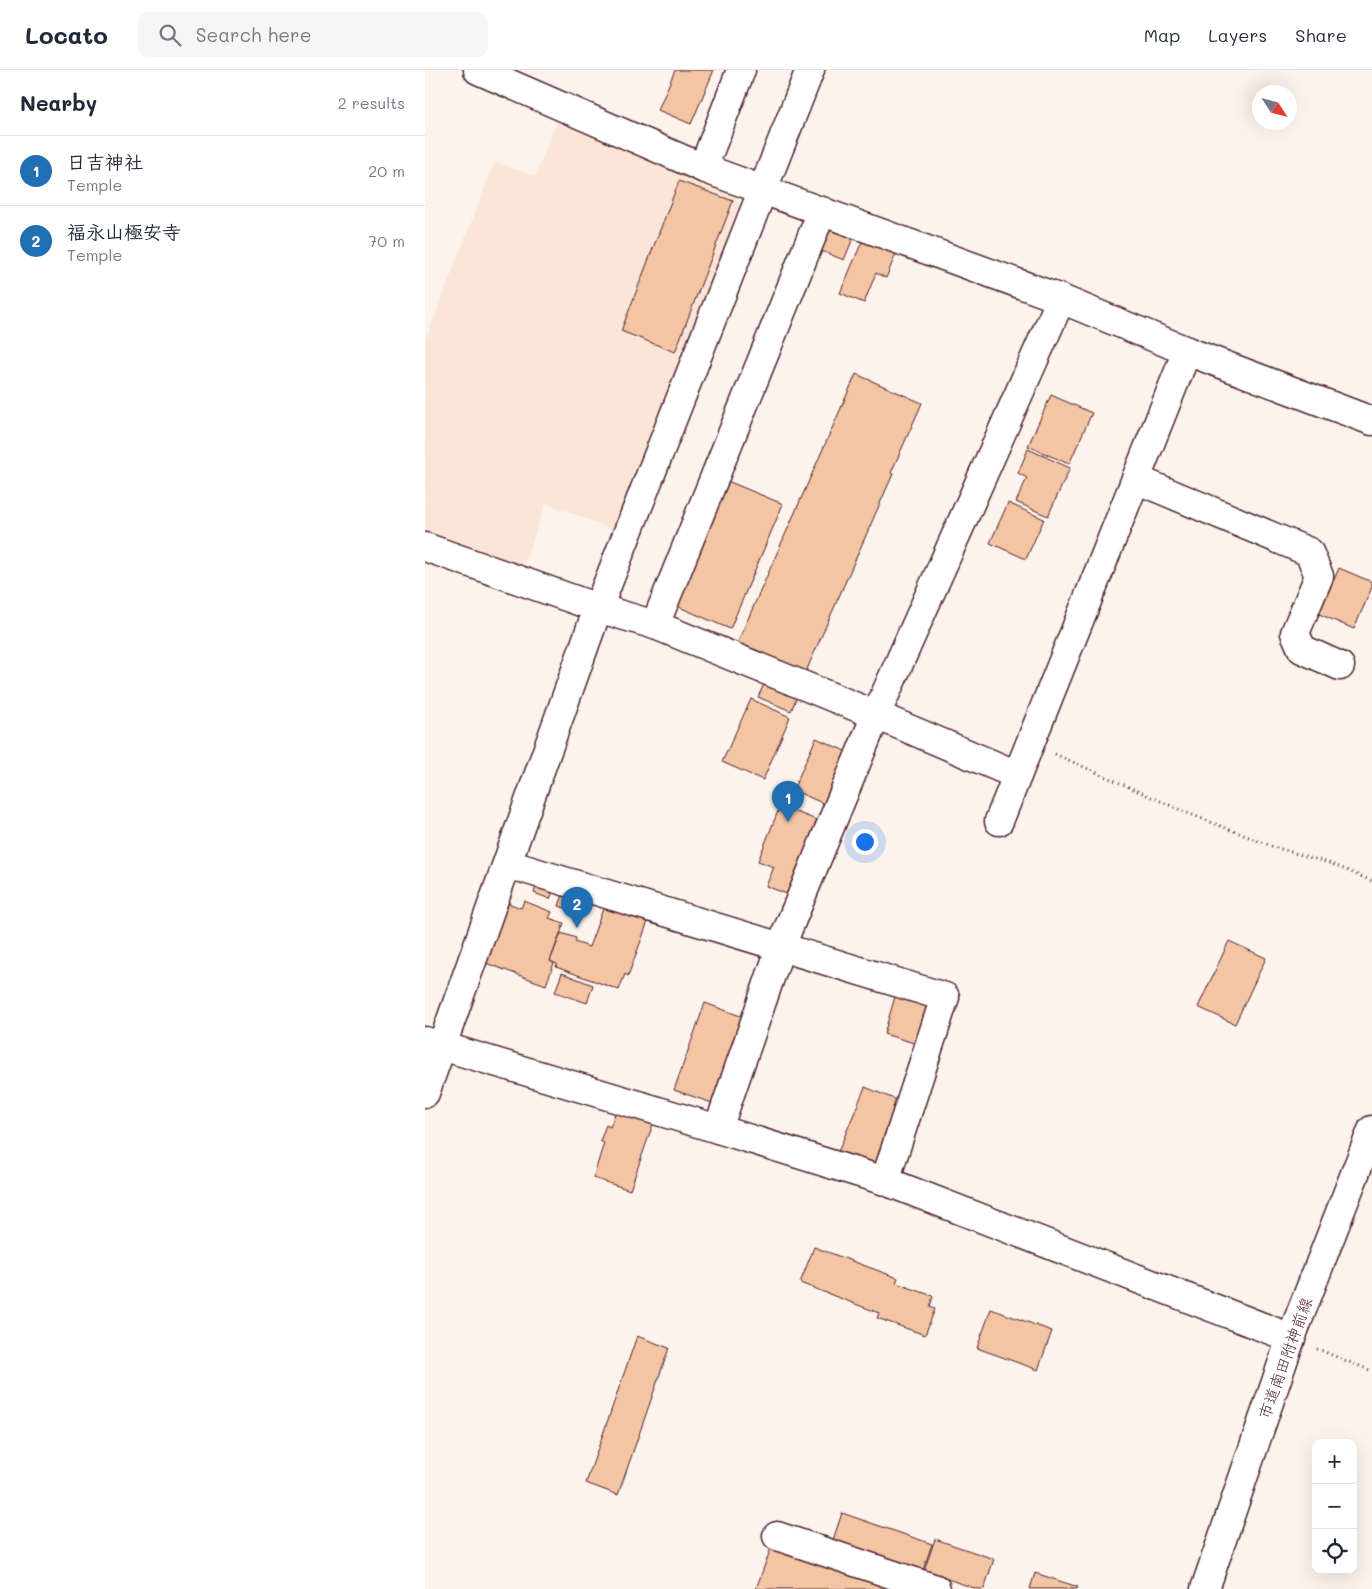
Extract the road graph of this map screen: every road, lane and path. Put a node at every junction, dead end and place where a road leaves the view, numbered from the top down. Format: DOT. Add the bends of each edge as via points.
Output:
graph roads {
  1 [pos="741,70"];
  2 [pos="811,70"];
  3 [pos="490,72"];
  4 [pos="703,168"];
  5 [pos="763,189"];
  6 [pos="822,211"];
  7 [pos="1061,299"];
  8 [pos="1187,351"];
  9 [pos="1372,421"];
  10 [pos="1136,478"];
  11 [pos="425,547"];
  12 [pos="598,608"];
  13 [pos="655,625"];
  14 [pos="1340,666"];
  15 [pos="876,715"];
  16 [pos="1030,743"];
  17 [pos="1017,775"];
  18 [pos="999,821"];
  19 [pos="508,864"];
  20 [pos="1372,881"];
  21 [pos="781,946"];
  22 [pos="433,1044"];
  23 [pos="425,1094"];
  24 [pos="718,1129"];
  25 [pos="1372,1130"];
  26 [pos="885,1181"];
  27 [pos="1291,1338"];
  28 [pos="1372,1371"];
  29 [pos="777,1536"];
  30 [pos="937,1589"];
  31 [pos="1205,1589"];
  1 -- 4 [label="street"];
  2 -- 5 [label="street"];
  3 -- 4 [label="street"];
  4 -- 5 [label="street"];
  5 -- 6 [label="street"];
  5 -- 12 [label="street"];
  6 -- 7 [label="street"];
  6 -- 13 [label="street"];
  7 -- 8 [label="street"];
  7 -- 15 [label="street"];
  8 -- 9 [label="street"];
  8 -- 10 [label="street"];
  10 -- 14 [label="street" via="1309,552 1319,576 1295,633 1302,649"];
  10 -- 16 [label="street"];
  11 -- 12 [label="street"];
  12 -- 13 [label="street"];
  12 -- 19 [label="street"];
  13 -- 15 [label="street"];
  15 -- 17 [label="street"];
  15 -- 21 [label="street"];
  16 -- 17 [label="street"];
  16 -- 20 [label="path" via="1194,816"];
  17 -- 18 [label="street"];
  19 -- 21 [label="street"];
  19 -- 22 [label="street"];
  21 -- 24 [label="street"];
  21 -- 26 [label="street" via="945,997"];
  22 -- 23 [label="street"];
  22 -- 24 [label="street"];
  24 -- 26 [label="street"];
  25 -- 27 [label="street, 市道南田附神前線"];
  26 -- 27 [label="street"];
  27 -- 28 [label="path"];
  27 -- 31 [label="street, 市道南田附神前線"];
  29 -- 30 [label="street"];
}
